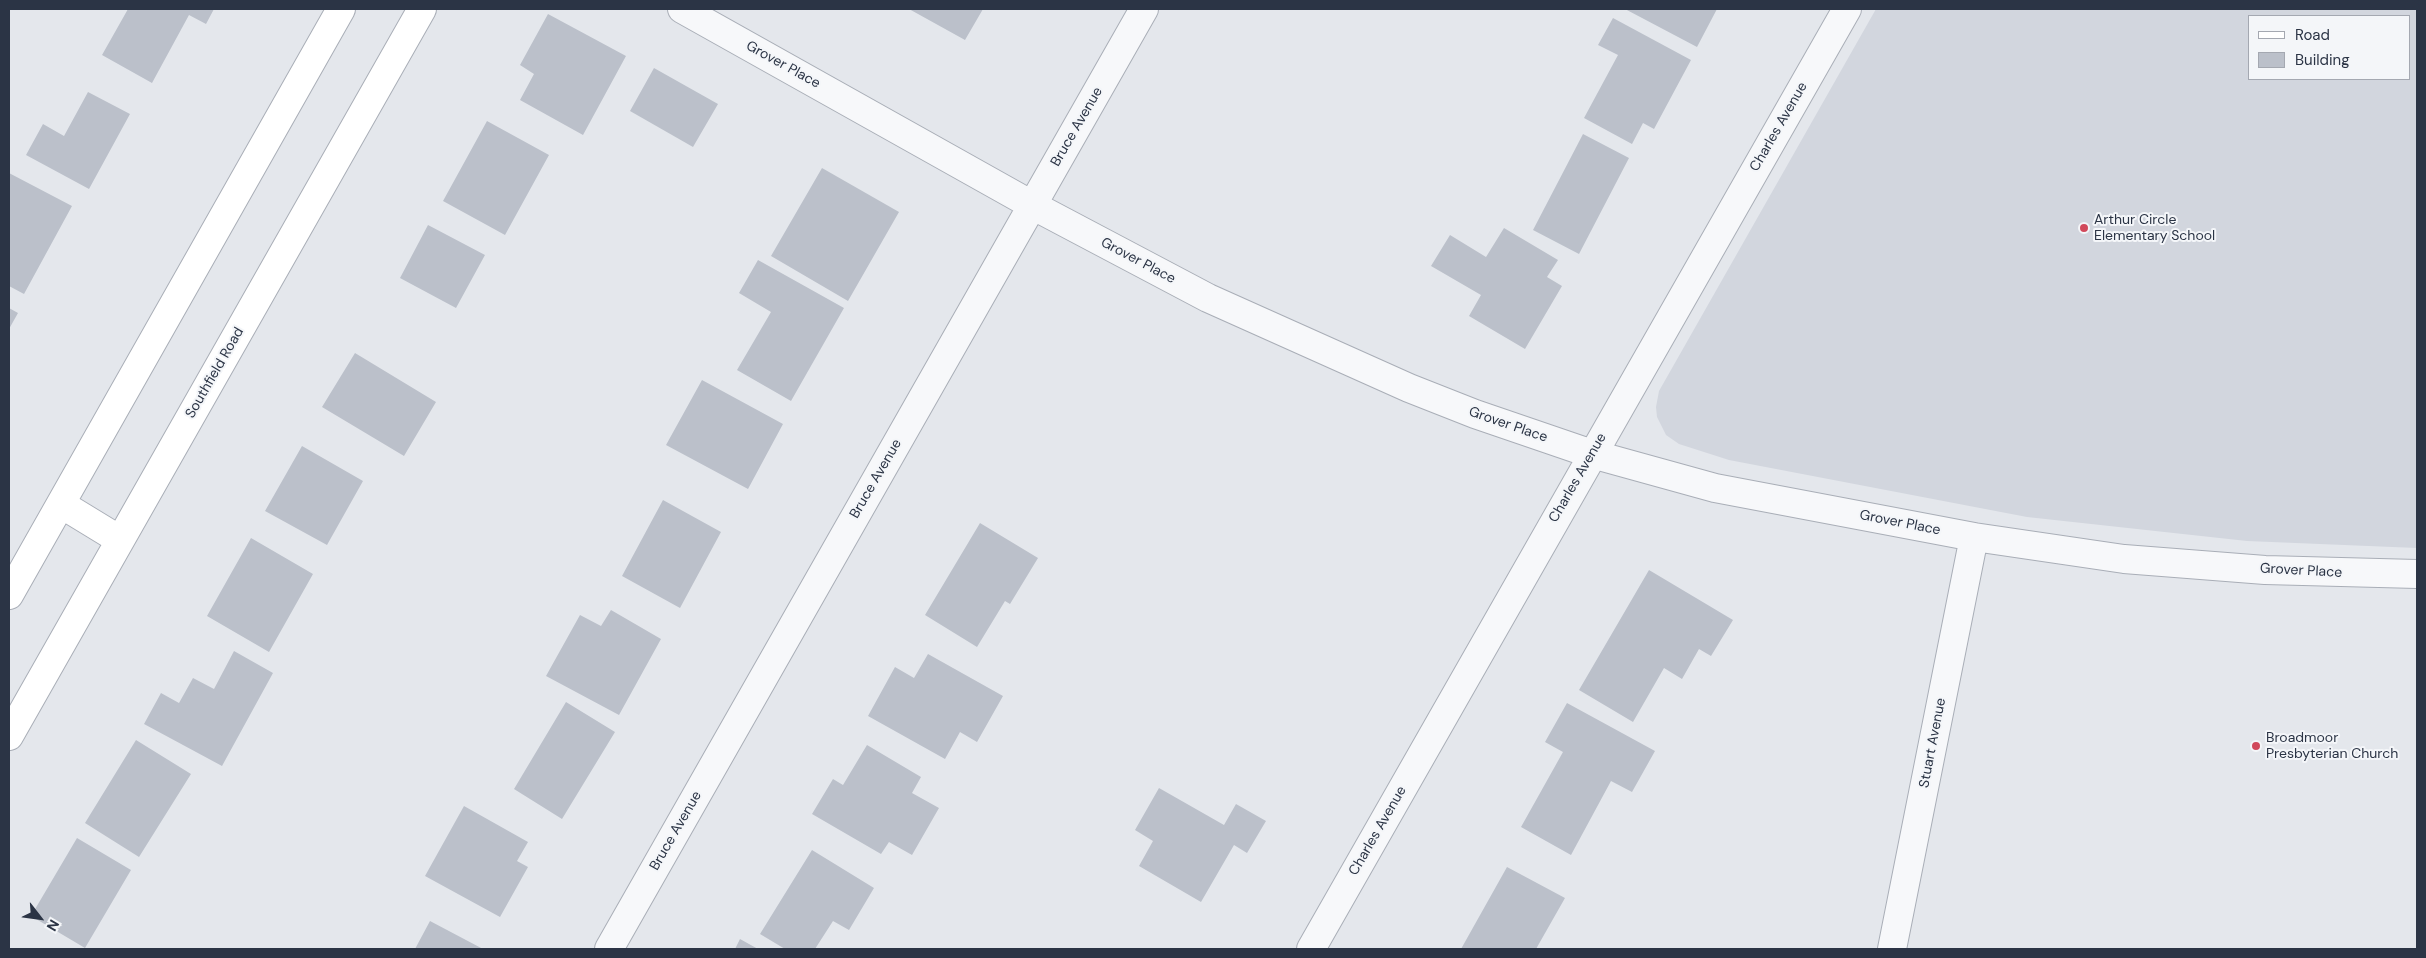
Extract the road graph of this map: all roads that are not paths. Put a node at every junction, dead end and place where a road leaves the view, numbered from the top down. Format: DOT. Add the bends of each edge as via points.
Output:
graph roads {
  1 [pos="341,9"];
  2 [pos="422,9"];
  3 [pos="682,9"];
  4 [pos="1144,9"];
  5 [pos="1847,9"];
  6 [pos="1032,206"];
  7 [pos="1592,454"];
  8 [pos="61,504"];
  9 [pos="1974,537"];
  10 [pos="120,540"];
  11 [pos="2417,574"];
  12 [pos="9,595"];
  13 [pos="9,736"];
  14 [pos="609,949"];
  15 [pos="1311,949"];
  16 [pos="1892,949"];
  1 -- 8 [label="main road"];
  2 -- 10 [label="main road, Southfield Road"];
  3 -- 6 [label="street, Grover Place"];
  4 -- 6 [label="street, Bruce Avenue"];
  5 -- 7 [label="street, Charles Avenue"];
  6 -- 7 [label="street, Grover Place" via="1208,298 1383,376 1475,414"];
  6 -- 14 [label="street, Bruce Avenue"];
  7 -- 9 [label="street, Grover Place" via="1715,488"];
  7 -- 15 [label="street, Charles Avenue"];
  8 -- 10 [label="main road"];
  8 -- 12 [label="main road"];
  9 -- 11 [label="street, Grover Place" via="2124,559 2265,570"];
  9 -- 16 [label="street, Stuart Avenue"];
  10 -- 13 [label="main road, Southfield Road"];
}
